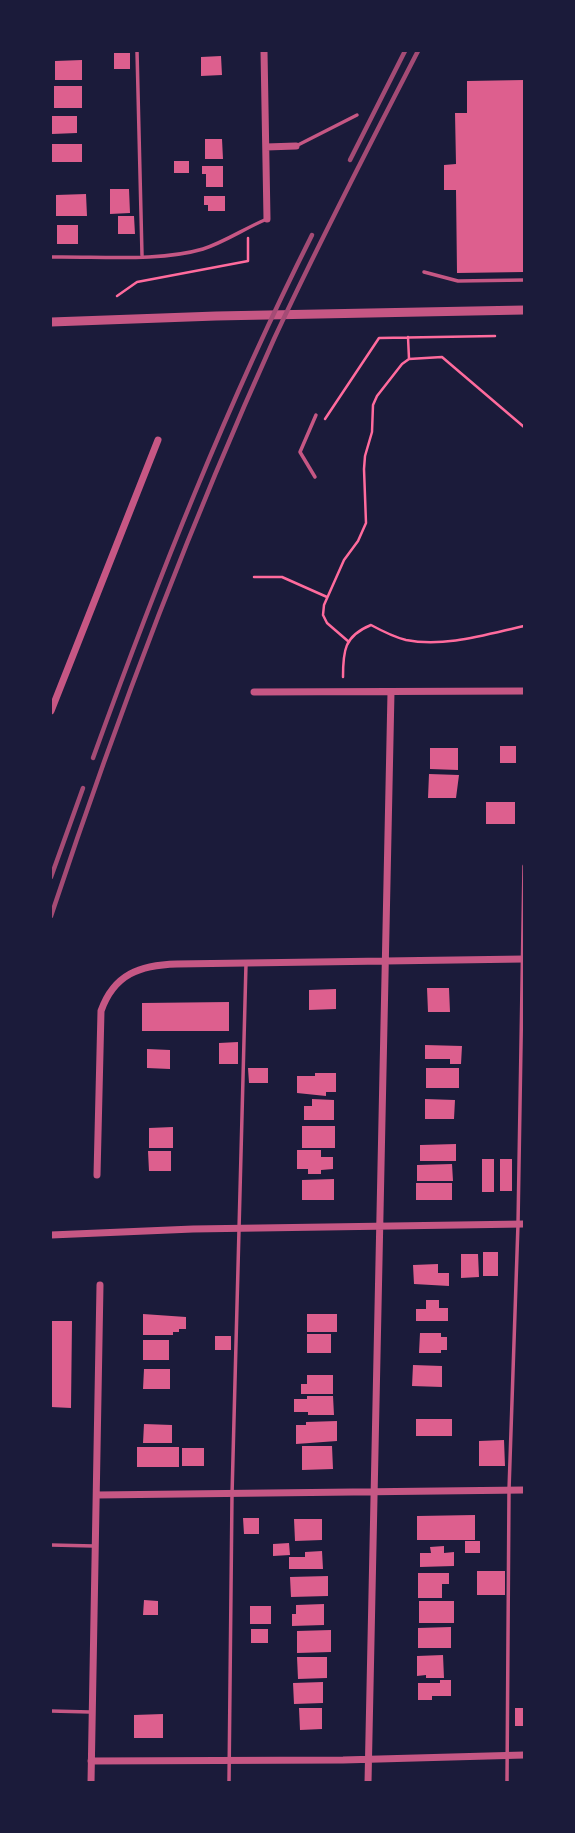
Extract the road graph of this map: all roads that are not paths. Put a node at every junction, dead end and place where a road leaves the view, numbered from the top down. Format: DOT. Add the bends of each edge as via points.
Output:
graph roads {
  1 [pos="137,51"];
  2 [pos="264,51"];
  3 [pos="357,115"];
  4 [pos="296,146"];
  5 [pos="266,147"];
  6 [pos="267,219"];
  7 [pos="142,256"];
  8 [pos="51,257"];
  9 [pos="424,272"];
  10 [pos="524,280"];
  11 [pos="524,310"];
  12 [pos="51,322"];
  13 [pos="316,415"];
  14 [pos="158,440"];
  15 [pos="315,477"];
  16 [pos="524,691"];
  17 [pos="254,692"];
  18 [pos="391,692"];
  19 [pos="51,711"];
  20 [pos="524,866"];
  21 [pos="524,959"];
  22 [pos="385,961"];
  23 [pos="246,962"];
  24 [pos="97,1175"];
  25 [pos="521,1224"];
  26 [pos="379,1226"];
  27 [pos="239,1228"];
  28 [pos="51,1235"];
  29 [pos="100,1285"];
  30 [pos="509,1490"];
  31 [pos="524,1490"];
  32 [pos="373,1492"];
  33 [pos="232,1494"];
  34 [pos="97,1495"];
  35 [pos="51,1545"];
  36 [pos="96,1546"];
  37 [pos="51,1712"];
  38 [pos="92,1712"];
  39 [pos="508,1755"];
  40 [pos="524,1755"];
  41 [pos="369,1759"];
  42 [pos="91,1761"];
  43 [pos="229,1761"];
  44 [pos="91,1782"];
  45 [pos="229,1782"];
  46 [pos="368,1782"];
  47 [pos="507,1782"];
  1 -- 7 [label="lane"];
  2 -- 5 [label="street"];
  3 -- 4 [label="lane"];
  4 -- 5 [label="street"];
  5 -- 6 [label="street"];
  6 -- 7 [label="lane" via="193,252"];
  7 -- 8 [label="lane"];
  9 -- 10 [label="lane" via="458,281"];
  11 -- 12 [label="street"];
  13 -- 15 [label="lane" via="300,452"];
  14 -- 19 [label="street"];
  16 -- 18 [label="street"];
  17 -- 18 [label="street"];
  18 -- 22 [label="street"];
  20 -- 21 [label="lane"];
  21 -- 22 [label="street"];
  21 -- 25 [label="lane"];
  22 -- 23 [label="street"];
  22 -- 26 [label="street"];
  23 -- 24 [label="street" via="146,966 110,990 99,1027"];
  23 -- 27 [label="lane"];
  25 -- 26 [label="street"];
  25 -- 30 [label="lane"];
  26 -- 27 [label="street"];
  26 -- 32 [label="street"];
  27 -- 28 [label="street"];
  27 -- 33 [label="lane"];
  29 -- 34 [label="street"];
  30 -- 31 [label="street"];
  30 -- 32 [label="street"];
  30 -- 39 [label="lane"];
  32 -- 33 [label="street"];
  32 -- 41 [label="street"];
  33 -- 34 [label="street"];
  33 -- 43 [label="lane"];
  34 -- 36 [label="street"];
  35 -- 36 [label="lane"];
  36 -- 38 [label="street"];
  37 -- 38 [label="lane"];
  38 -- 42 [label="street"];
  39 -- 40 [label="street"];
  39 -- 41 [label="street"];
  39 -- 47 [label="lane"];
  41 -- 43 [label="street"];
  41 -- 46 [label="street"];
  42 -- 43 [label="street"];
  42 -- 44 [label="street"];
  43 -- 45 [label="lane"];
}
